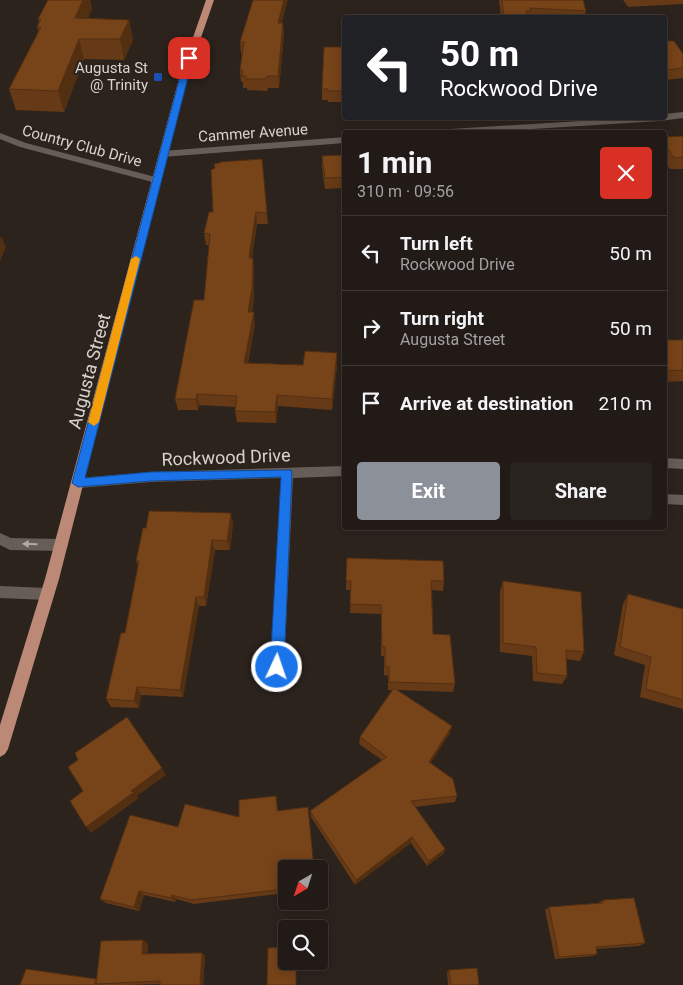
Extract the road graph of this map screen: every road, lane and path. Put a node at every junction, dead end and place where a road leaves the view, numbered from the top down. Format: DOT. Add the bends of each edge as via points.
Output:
graph roads {
  1 [pos="210,0"];
  2 [pos="683,115"];
  3 [pos="667,117"];
  4 [pos="630,120"];
  5 [pos="481,130"];
  6 [pos="0,136"];
  7 [pos="342,140"];
  8 [pos="163,154"];
  9 [pos="156,180"];
  10 [pos="667,463"];
  11 [pos="683,464"];
  12 [pos="342,471"];
  13 [pos="287,473"];
  14 [pos="78,483"];
  15 [pos="667,498"];
  16 [pos="683,500"];
  17 [pos="0,539"];
  18 [pos="61,545"];
  19 [pos="0,592"];
  20 [pos="47,594"];
  21 [pos="277,667"];
  22 [pos="0,750"];
  1 -- 8 [label="main road, Augusta Street" via="184,75"];
  2 -- 3 [label="street"];
  4 -- 5 [label="street"];
  6 -- 9 [label="street, Country Club Drive"];
  7 -- 8 [label="street, Cammer Avenue"];
  8 -- 9 [label="main road, Augusta Street"];
  9 -- 14 [label="main road, Augusta Street"];
  10 -- 11 [label="street"];
  12 -- 13 [label="street, Rockwood Drive"];
  13 -- 14 [label="street, Rockwood Drive" via="151,477"];
  13 -- 21 [label="street"];
  14 -- 18 [label="main road, Augusta Street"];
  15 -- 16 [label="street"];
  18 -- 17 [label="street, one-way" via="10,544"];
  18 -- 20 [label="main road, Augusta Street"];
  19 -- 20 [label="street"];
  20 -- 22 [label="main road, Augusta Street"];
}
